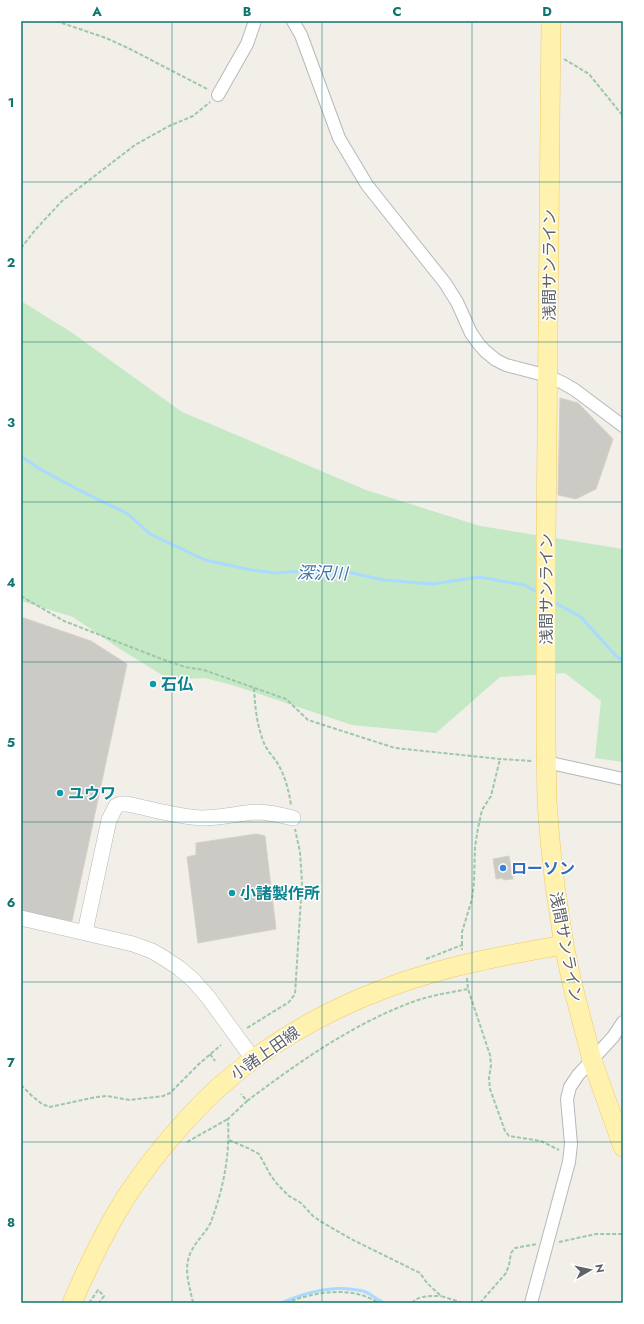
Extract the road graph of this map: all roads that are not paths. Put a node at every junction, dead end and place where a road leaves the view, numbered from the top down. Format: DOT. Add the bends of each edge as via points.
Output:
graph roads {
  1 [pos="255,21"];
  2 [pos="293,21"];
  3 [pos="551,21"];
  4 [pos="218,95"];
  5 [pos="548,376"];
  6 [pos="623,426"];
  7 [pos="546,762"];
  8 [pos="623,779"];
  9 [pos="293,818"];
  10 [pos="21,918"];
  11 [pos="85,932"];
  12 [pos="564,945"];
  13 [pos="623,1022"];
  14 [pos="253,1060"];
  15 [pos="592,1060"];
  16 [pos="623,1147"];
  17 [pos="72,1303"];
  18 [pos="531,1303"];
  1 -- 4 [label="street" via="247,44"];
  2 -- 5 [label="street" via="301,35 339,138 367,185 445,283 478,343 496,360 506,365"];
  3 -- 5 [label="main road, 浅間サンライン"];
  5 -- 6 [label="street" via="575,390"];
  5 -- 7 [label="main road, 浅間サンライン"];
  7 -- 8 [label="street"];
  7 -- 12 [label="main road, 浅間サンライン" via="550,840"];
  9 -- 11 [label="street" via="257,812 189,817 127,804 116,806 109,820"];
  10 -- 11 [label="street"];
  11 -- 14 [label="street" via="139,946 179,968 208,997"];
  12 -- 14 [label="main road, 小諸上田線" via="450,968 389,987 309,1022"];
  12 -- 15 [label="main road, 浅間サンライン"];
  13 -- 15 [label="street"];
  14 -- 17 [label="main road, 小諸上田線" via="215,1091 152,1162 111,1223"];
  15 -- 16 [label="main road, 浅間サンライン"];
  15 -- 18 [label="street" via="570,1088 567,1099 571,1134 570,1154"];
}
